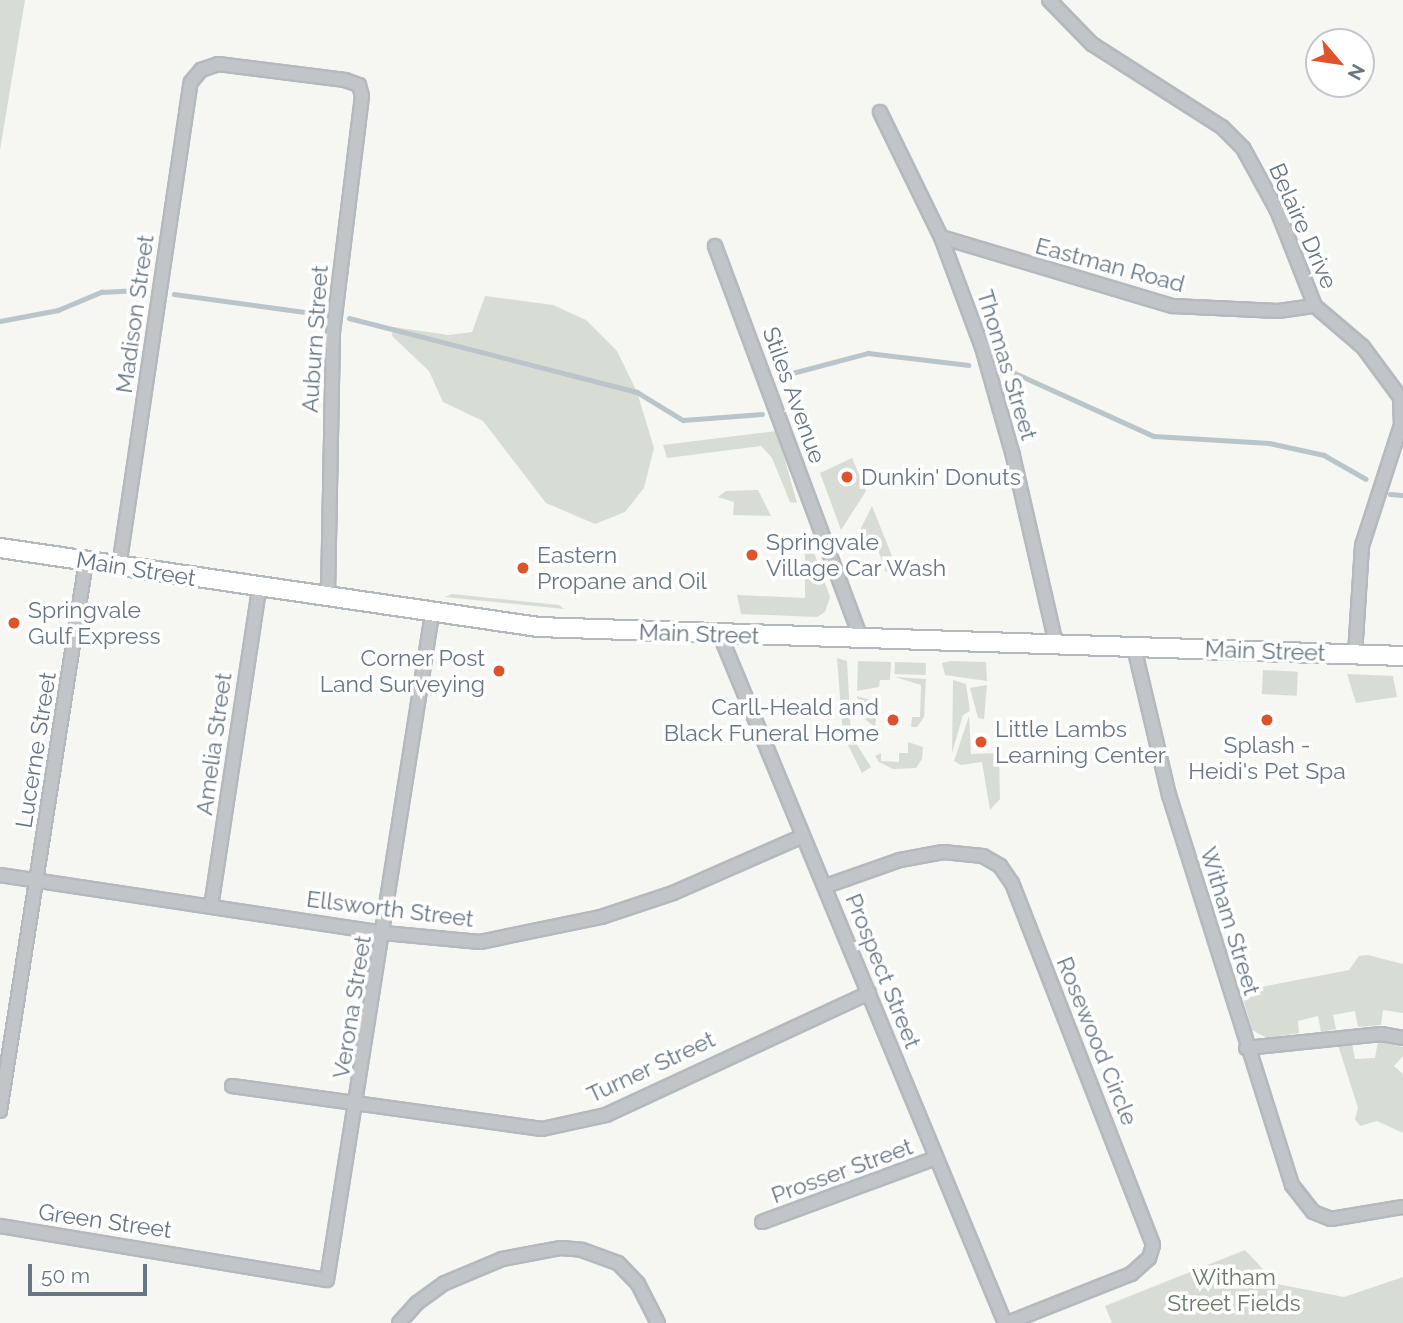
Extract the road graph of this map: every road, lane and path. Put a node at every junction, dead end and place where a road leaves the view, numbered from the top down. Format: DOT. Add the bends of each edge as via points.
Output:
graph roads {
  1 [pos="1049,0"];
  2 [pos="359,85"];
  3 [pos="880,112"];
  4 [pos="940,237"];
  5 [pos="715,246"];
  6 [pos="1315,306"];
  7 [pos="1403,410"];
  8 [pos="0,548"];
  9 [pos="86,562"];
  10 [pos="119,567"];
  11 [pos="258,588"];
  12 [pos="328,598"];
  13 [pos="432,614"];
  14 [pos="720,635"];
  15 [pos="861,638"];
  16 [pos="1056,643"];
  17 [pos="1134,647"];
  18 [pos="1356,654"];
  19 [pos="1403,656"];
  20 [pos="803,835"];
  21 [pos="0,874"];
  22 [pos="37,880"];
  23 [pos="826,886"];
  24 [pos="211,907"];
  25 [pos="384,933"];
  26 [pos="869,993"];
  27 [pos="1403,1038"];
  28 [pos="1247,1048"];
  29 [pos="4,1052"];
  30 [pos="232,1086"];
  31 [pos="358,1106"];
  32 [pos="0,1111"];
  33 [pos="936,1158"];
  34 [pos="1403,1207"];
  35 [pos="762,1222"];
  36 [pos="0,1227"];
  37 [pos="327,1280"];
  38 [pos="399,1323"];
  39 [pos="658,1323"];
  40 [pos="1006,1323"];
  1 -- 6 [label="street, Belaire Drive" via="1092,44 1222,127 1243,148 1277,210"];
  2 -- 10 [label="street, Madison Street" via="218,64 201,70 189,89"];
  2 -- 12 [label="street, Auburn Street" via="362,96 333,333"];
  3 -- 4 [label="street, Thomas Street"];
  4 -- 6 [label="street, Eastman Road" via="1173,306 1278,311"];
  4 -- 16 [label="street, Thomas Street" via="994,387"];
  5 -- 15 [label="street, Stiles Avenue"];
  6 -- 7 [label="street, Belaire Drive" via="1363,346 1392,382"];
  7 -- 18 [label="street, Belaire Drive" via="1362,546"];
  8 -- 9 [label="main road, Main Street"];
  9 -- 10 [label="main road, Main Street"];
  9 -- 22 [label="street, Lucerne Street"];
  10 -- 11 [label="main road, Main Street"];
  11 -- 12 [label="main road, Main Street"];
  11 -- 24 [label="street, Amelia Street"];
  12 -- 13 [label="main road, Main Street"];
  13 -- 14 [label="main road, Main Street" via="571,629"];
  13 -- 25 [label="street, Verona Street"];
  14 -- 15 [label="main road, Main Street"];
  14 -- 20 [label="street, Prospect Street"];
  15 -- 16 [label="main road, Main Street"];
  16 -- 17 [label="main road, Main Street"];
  17 -- 18 [label="main road, Main Street"];
  17 -- 28 [label="street, Witham Street" via="1169,795"];
  18 -- 19 [label="main road, Main Street"];
  20 -- 23 [label="street, Prospect Street"];
  20 -- 25 [label="street, Ellsworth Street" via="673,893 601,917 480,942"];
  21 -- 22 [label="street, Ellsworth Street"];
  22 -- 24 [label="street, Ellsworth Street"];
  22 -- 29 [label="street, Lucerne Street"];
  23 -- 26 [label="street, Prospect Street"];
  23 -- 40 [label="street, Rosewood Circle" via="900,860 943,852 983,856 1000,866 1012,883 1153,1245 1149,1258 1131,1274"];
  24 -- 25 [label="street, Ellsworth Street"];
  25 -- 31 [label="street, Verona Street"];
  26 -- 31 [label="street, Turner Street" via="606,1115 572,1124 511,1128"];
  26 -- 33 [label="street, Prospect Street"];
  27 -- 28 [label="street" via="1381,1034"];
  28 -- 34 [label="street, Witham Street" via="1272,1130 1303,1202 1331,1219"];
  29 -- 32 [label="street, Lucerne Street"];
  30 -- 31 [label="street, Turner Street"];
  31 -- 37 [label="street, Verona Street"];
  33 -- 35 [label="street, Prosser Street"];
  33 -- 40 [label="street, Prospect Street"];
  36 -- 37 [label="street, Green Street"];
  38 -- 39 [label="street" via="416,1303 445,1283 502,1259 561,1248 582,1250 618,1264 638,1284"];
}
